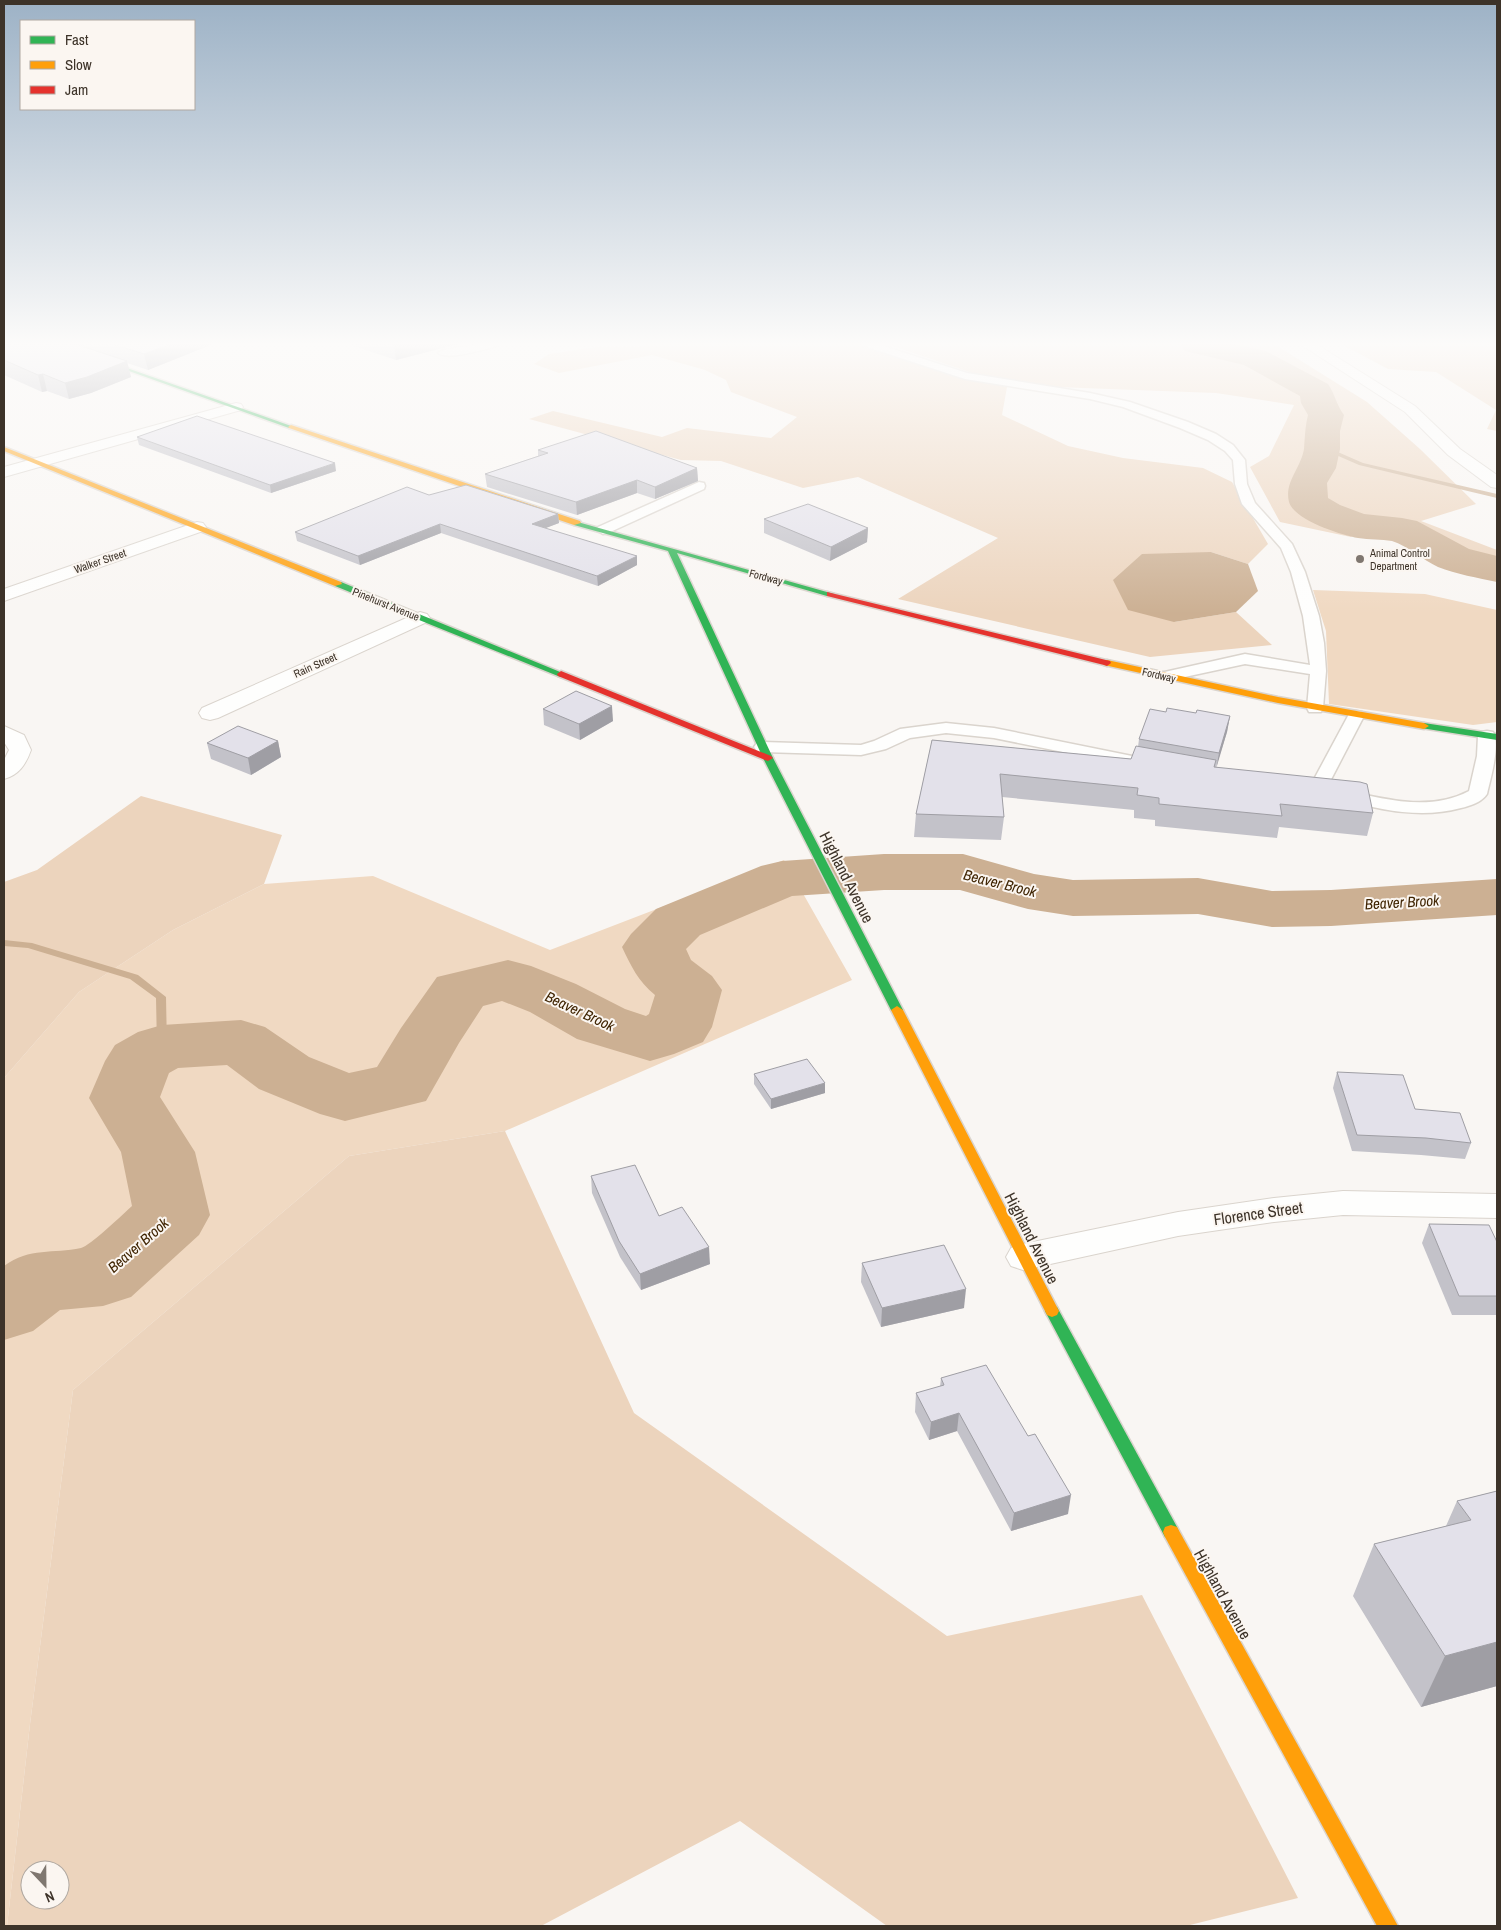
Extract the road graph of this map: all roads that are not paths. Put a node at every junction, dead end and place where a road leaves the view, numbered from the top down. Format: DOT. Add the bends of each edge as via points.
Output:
graph roads {
  1 [pos="138,434"];
  2 [pos="314,434"];
  3 [pos="1203,434"];
  4 [pos="1436,434"];
  5 [pos="4,449"];
  6 [pos="36,462"];
  7 [pos="4,472"];
  8 [pos="1497,483"];
  9 [pos="698,486"];
  10 [pos="197,527"];
  11 [pos="603,530"];
  12 [pos="672,551"];
  13 [pos="4,595"];
  14 [pos="420,618"];
  15 [pos="1318,671"];
  16 [pos="1166,676"];
  17 [pos="1315,708"];
  18 [pos="210,713"];
  19 [pos="1356,716"];
  20 [pos="4,733"];
  21 [pos="1492,737"];
  22 [pos="765,752"];
  23 [pos="1150,765"];
  24 [pos="4,772"];
  25 [pos="1282,784"];
  26 [pos="1318,788"];
  27 [pos="1497,1206"];
  28 [pos="1023,1257"];
  29 [pos="1388,1926"];
  1 -- 6 [label="street"];
  2 -- 11 [label="street, Fordway"];
  3 -- 15 [label="lane" via="1225,445 1239,460 1241,484 1248,504 1282,540 1295,562 1311,616"];
  4 -- 8 [label="street" via="1454,452"];
  5 -- 6 [label="street, Pinehurst Avenue"];
  6 -- 7 [label="street"];
  6 -- 10 [label="street, Pinehurst Avenue"];
  9 -- 11 [label="lane"];
  10 -- 13 [label="street, Walker Street"];
  10 -- 14 [label="street, Pinehurst Avenue"];
  11 -- 12 [label="street, Fordway"];
  12 -- 16 [label="street, Fordway" via="867,604"];
  12 -- 22 [label="street, Highland Avenue"];
  14 -- 18 [label="street, Rain Street"];
  14 -- 22 [label="street, Pinehurst Avenue"];
  15 -- 16 [label="lane" via="1245,660"];
  15 -- 17 [label="lane"];
  16 -- 17 [label="street, Fordway"];
  17 -- 19 [label="street, Fordway"];
  19 -- 21 [label="street, Fordway"];
  19 -- 26 [label="lane"];
  20 -- 24 [label="street" via="16,740 20,750 15,762"];
  21 -- 26 [label="lane" via="1478,794 1466,802 1419,809 1393,807"];
  22 -- 23 [label="lane" via="861,750 906,733 946,728 994,733"];
  22 -- 28 [label="street, Highland Avenue"];
  25 -- 26 [label="lane"];
  27 -- 28 [label="street, Florence Street" via="1342,1203 1293,1208 1178,1224"];
  28 -- 29 [label="street, Highland Avenue"];
}
